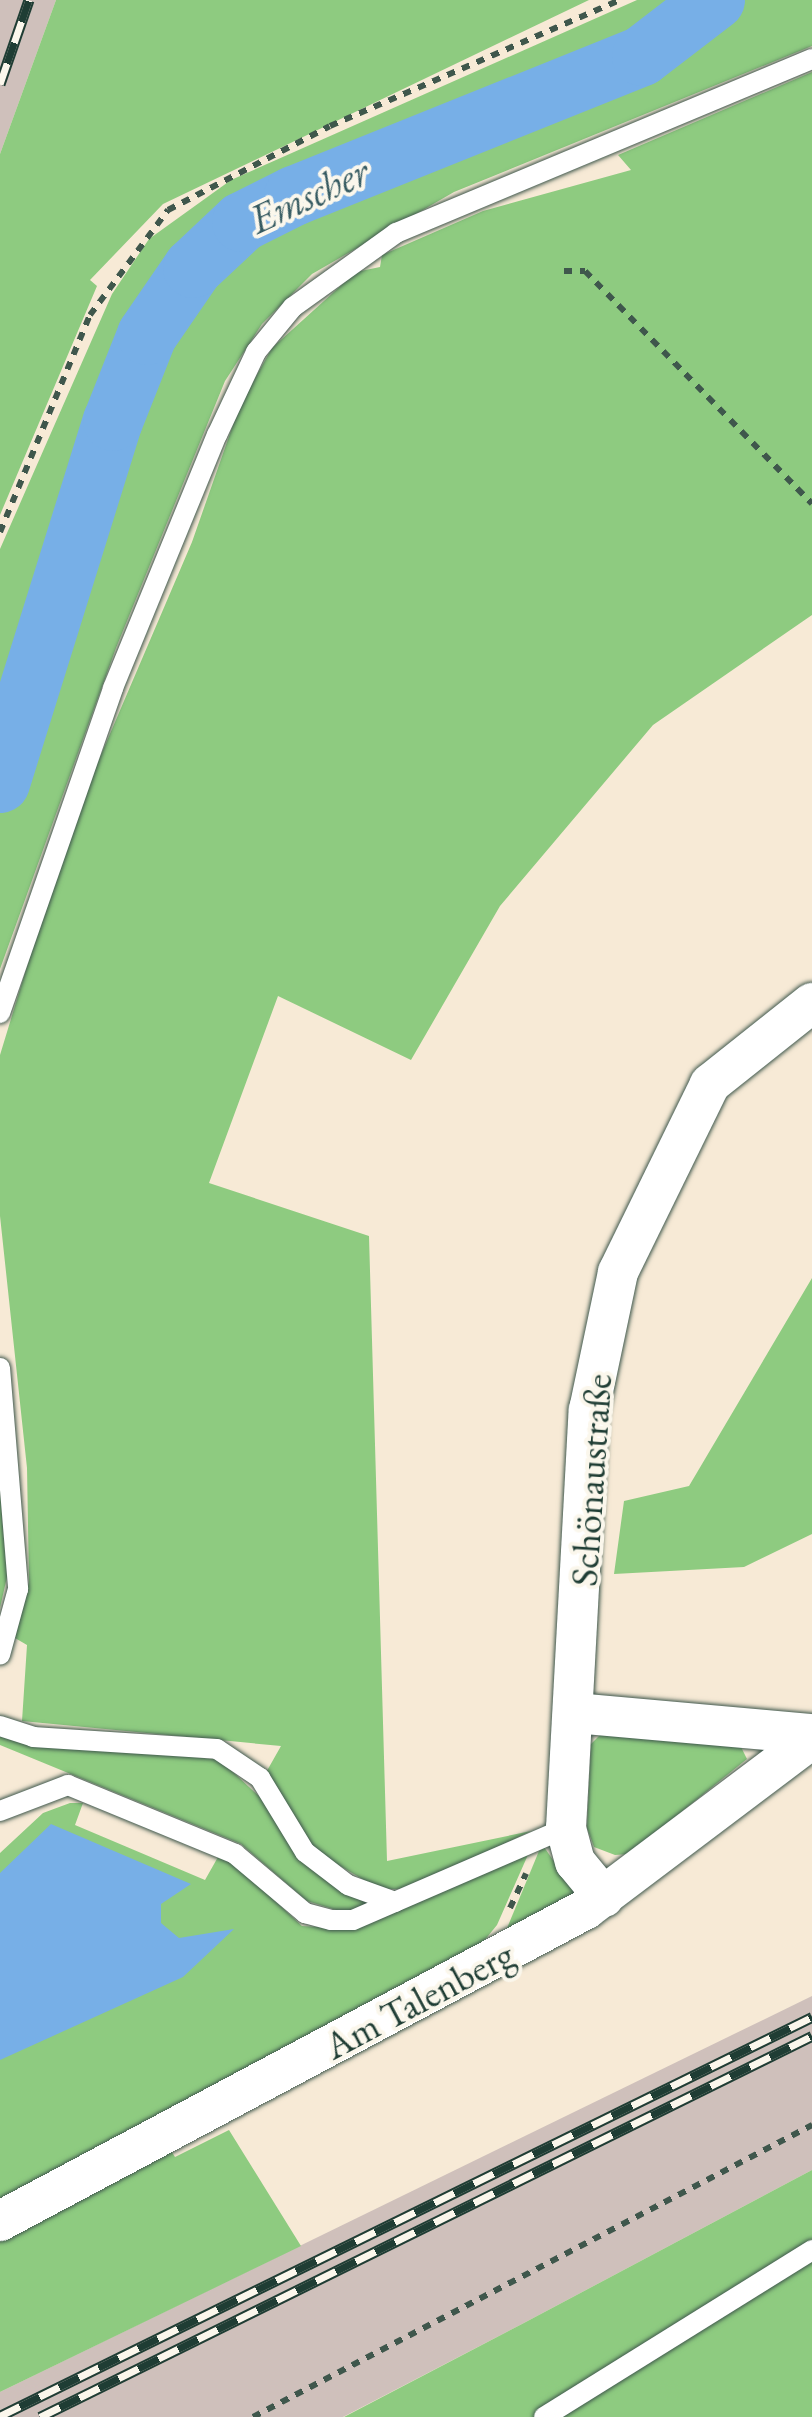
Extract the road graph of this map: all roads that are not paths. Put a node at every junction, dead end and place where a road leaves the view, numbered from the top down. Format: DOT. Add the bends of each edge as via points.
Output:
graph roads {
  1 [pos="812,59"];
  2 [pos="812,1003"];
  3 [pos="0,1013"];
  4 [pos="0,1368"];
  5 [pos="0,1655"];
  6 [pos="575,1713"];
  7 [pos="0,1726"];
  8 [pos="812,1736"];
  9 [pos="0,1812"];
  10 [pos="554,1832"];
  11 [pos="604,1896"];
  12 [pos="395,1902"];
  13 [pos="0,2221"];
  14 [pos="812,2250"];
  15 [pos="544,2417"];
  1 -- 3 [label="lane" via="396,233 293,307 256,352 217,435 113,688"];
  2 -- 6 [label="street, Schönaustraße" via="710,1084 618,1272 589,1410"];
  4 -- 5 [label="lane" via="18,1589"];
  6 -- 8 [label="street, Am Talenberg"];
  6 -- 10 [label="street, Schönaustraße"];
  7 -- 12 [label="lane" via="34,1737 216,1749 260,1778 305,1852 348,1885"];
  8 -- 11 [label="street, Am Talenberg"];
  9 -- 12 [label="lane" via="68,1785 235,1854 305,1913 353,1920"];
  10 -- 11 [label="street, Schönaustraße"];
  10 -- 12 [label="lane"];
  11 -- 13 [label="street, Am Talenberg"];
  14 -- 15 [label="lane"];
}
